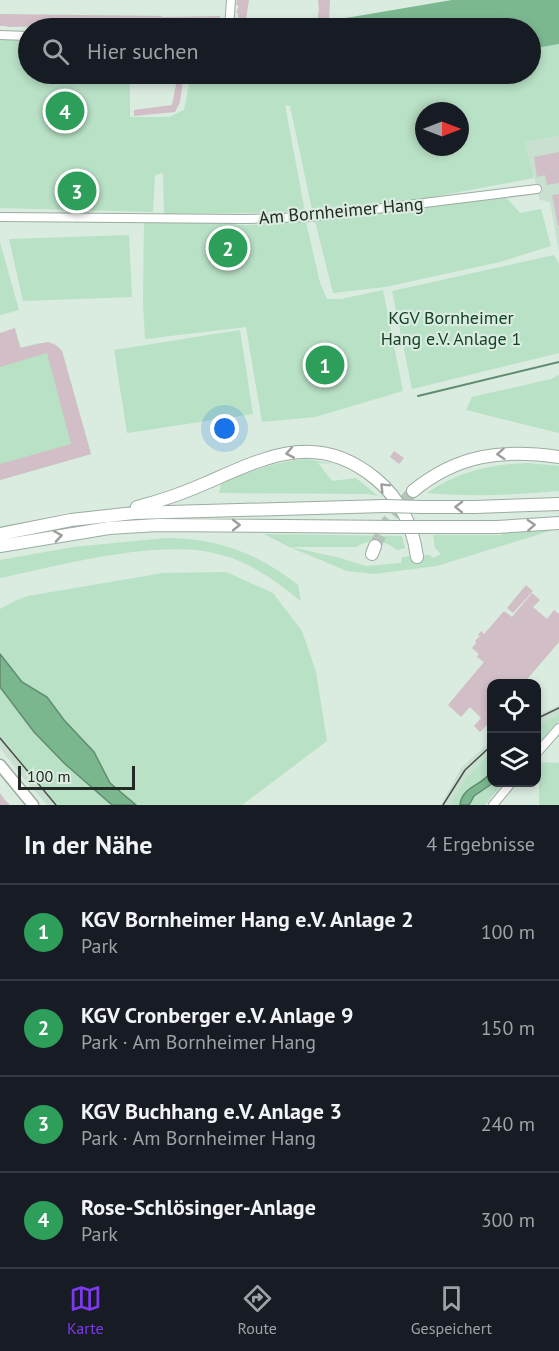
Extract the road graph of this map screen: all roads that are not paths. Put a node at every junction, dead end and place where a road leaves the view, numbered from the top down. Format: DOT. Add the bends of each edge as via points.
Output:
graph roads {
  1 [pos="231,0"];
  2 [pos="230,18"];
  3 [pos="0,35"];
  4 [pos="18,36"];
  5 [pos="537,189"];
  6 [pos="0,217"];
  7 [pos="559,457"];
  8 [pos="413,491"];
  9 [pos="559,504"];
  10 [pos="108,515"];
  11 [pos="559,524"];
  12 [pos="0,534"];
  13 [pos="0,546"];
  14 [pos="417,557"];
  15 [pos="559,728"];
  16 [pos="541,749"];
  17 [pos="0,765"];
  18 [pos="509,787"];
  19 [pos="33,805"];
  20 [pos="493,805"];
  1 -- 2 [label="street"];
  3 -- 4 [label="street"];
  5 -- 6 [label="street, Am Bornheimer Hang" via="311,217"];
  7 -- 8 [label="highway, one-way" via="481,456 445,469"];
  9 -- 10 [label="highway, one-way, bridge"];
  10 -- 12 [label="highway"];
  14 -- 10 [label="highway, one-way" via="406,517 389,491 356,465 318,452 303,450 271,457 175,495"];
  13 -- 11 [label="highway, one-way, bridge" via="109,528 158,525"];
  15 -- 16 [label="street"];
  17 -- 19 [label="main road"];
  18 -- 20 [label="street"];
}
